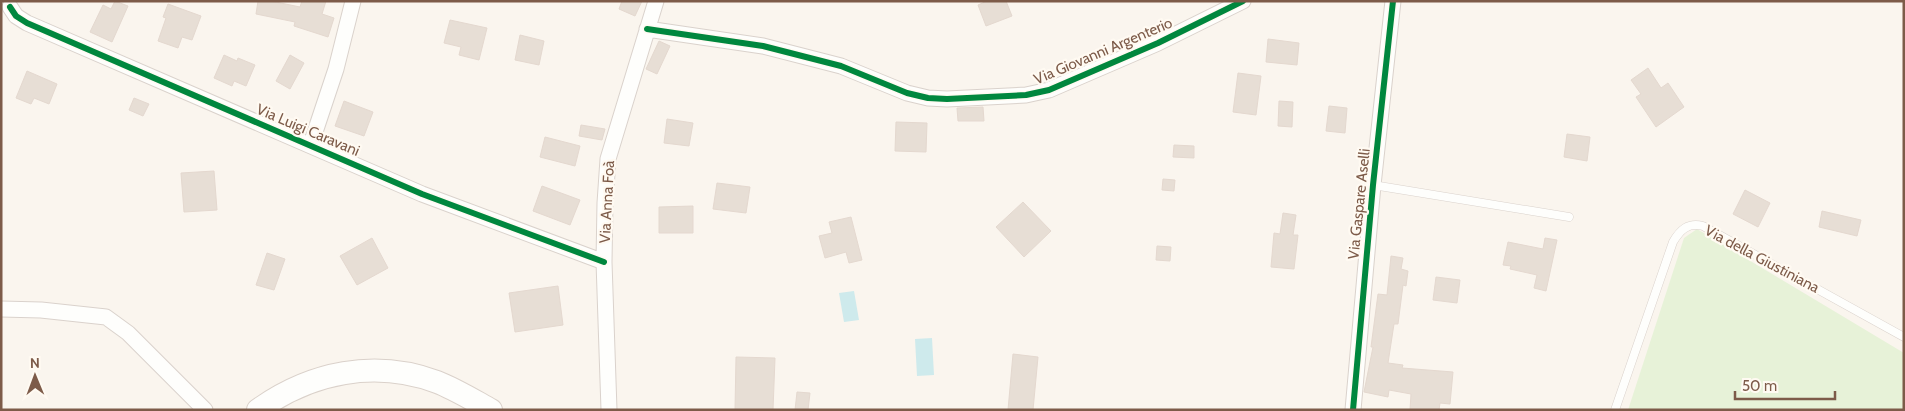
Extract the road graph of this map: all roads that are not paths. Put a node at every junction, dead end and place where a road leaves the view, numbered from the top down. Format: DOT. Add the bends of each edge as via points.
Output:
graph roads {
  1 [pos="353,1"];
  2 [pos="656,1"];
  3 [pos="1243,1"];
  4 [pos="1393,1"];
  5 [pos="11,7"];
  6 [pos="647,29"];
  7 [pos="311,144"];
  8 [pos="1373,185"];
  9 [pos="1570,218"];
  10 [pos="604,262"];
  11 [pos="1,309"];
  12 [pos="1904,337"];
  13 [pos="205,410"];
  14 [pos="258,410"];
  15 [pos="491,410"];
  16 [pos="610,410"];
  17 [pos="1352,410"];
  18 [pos="1615,410"];
  1 -- 7 [label="street" via="336,69"];
  2 -- 6 [label="street, Via Anna Foà"];
  3 -- 6 [label="street, Via Giovanni Argenterio" via="1158,43 1049,90 1026,95 947,99 916,96 841,66 763,46"];
  4 -- 8 [label="street, Via Gaspare Aselli"];
  5 -- 7 [label="street, Via Luigi Caravani" via="16,16 27,23"];
  6 -- 10 [label="street, Via Anna Foà" via="608,159"];
  7 -- 10 [label="street, Via Luigi Caravani" via="422,194"];
  8 -- 9 [label="lane"];
  8 -- 17 [label="street, Via Gaspare Aselli"];
  10 -- 16 [label="street, Via Anna Foà"];
  11 -- 13 [label="street" via="106,318 128,333"];
  12 -- 18 [label="lane, Via della Giustiniana" via="1703,226 1690,225 1681,230 1673,242"];
  14 -- 15 [label="street" via="286,391 324,377 360,371 412,374 436,381"];
}
